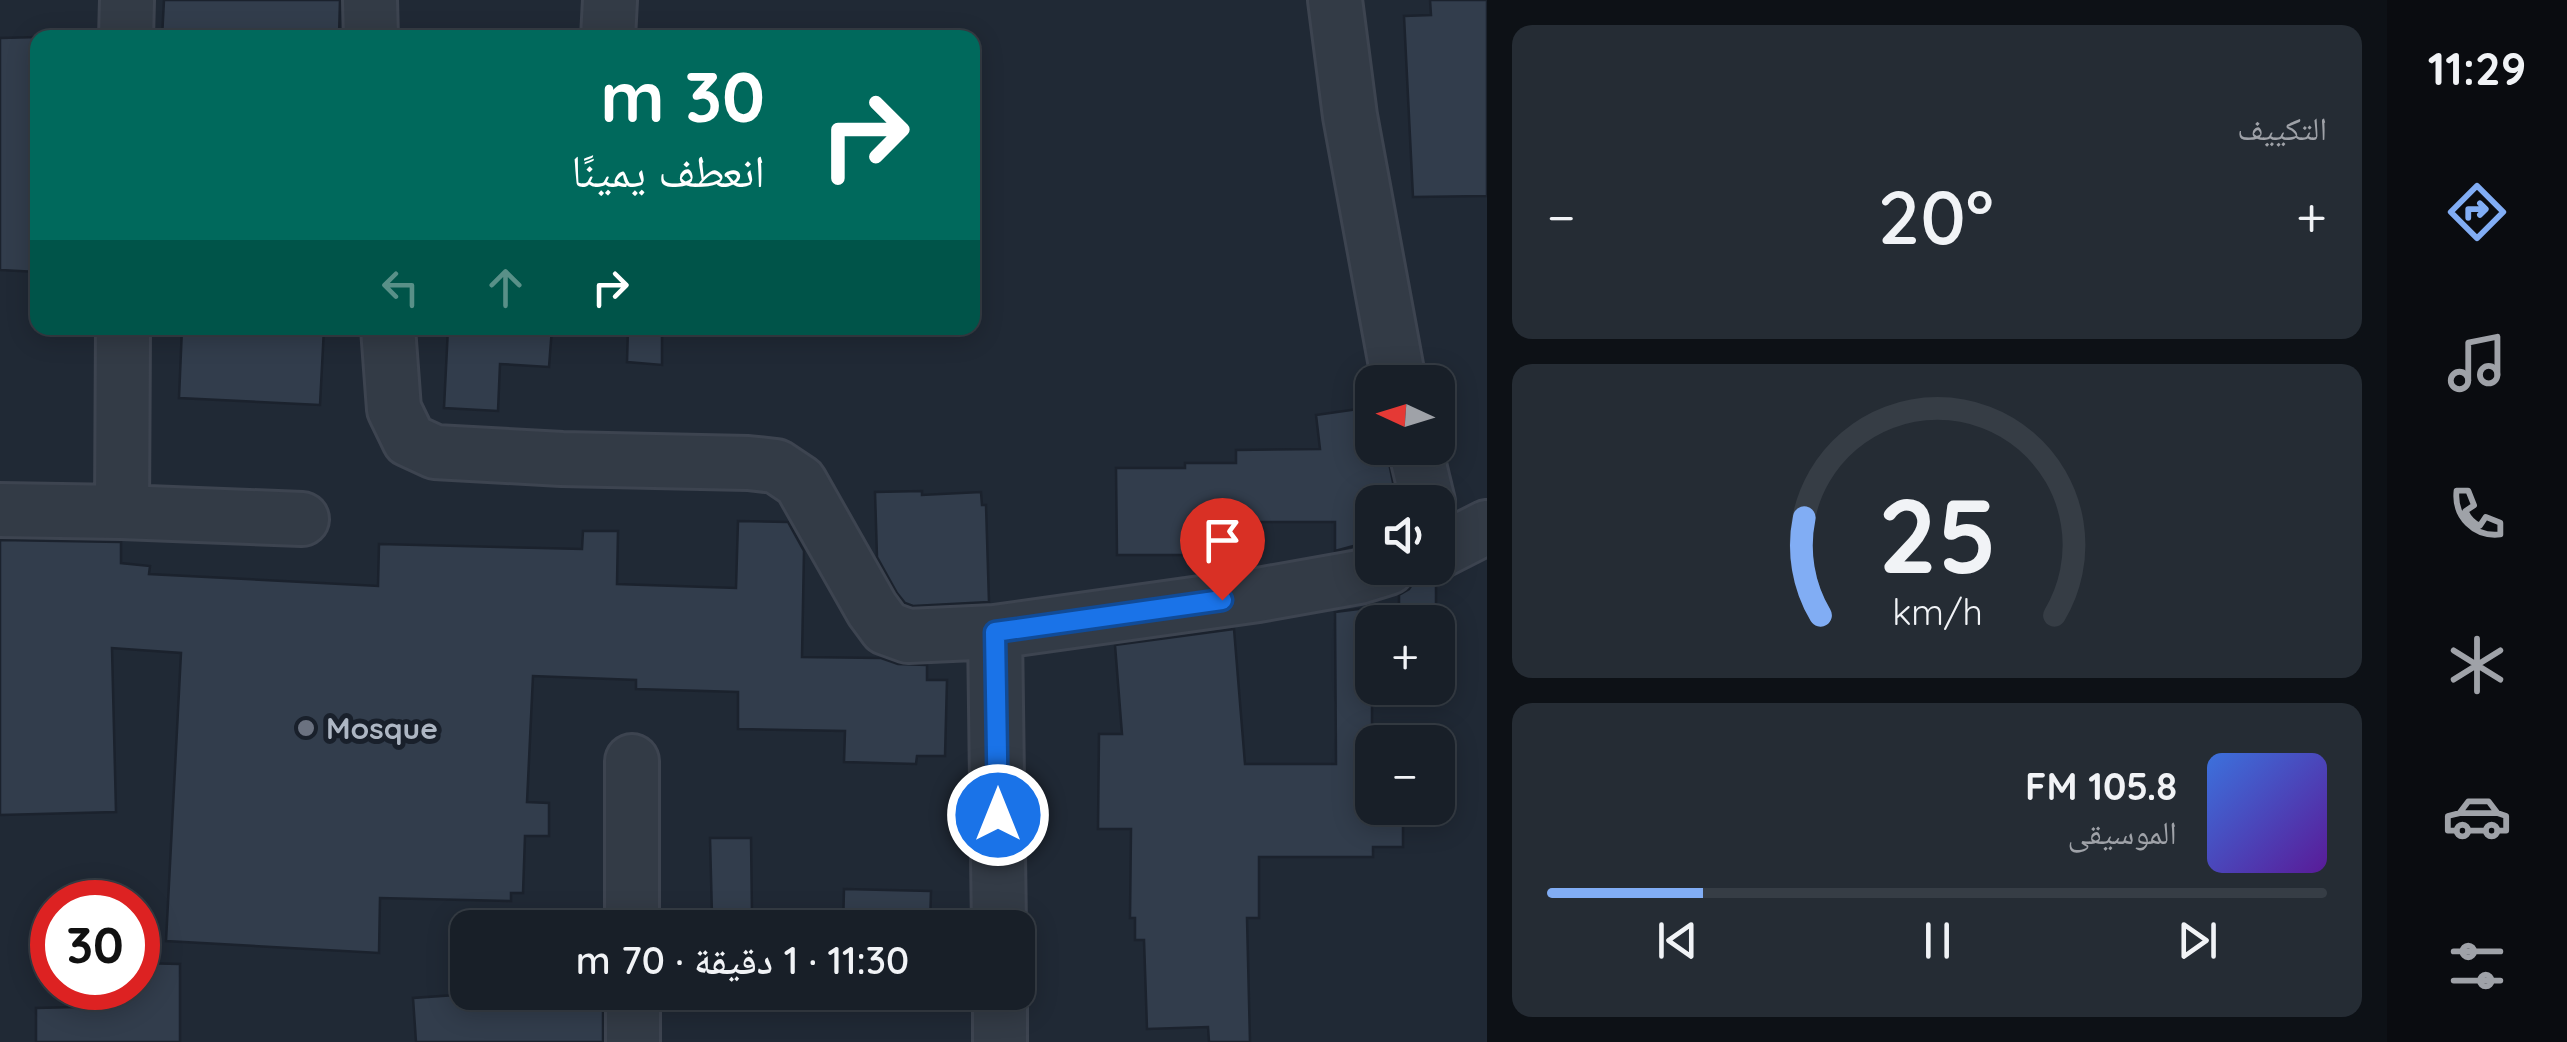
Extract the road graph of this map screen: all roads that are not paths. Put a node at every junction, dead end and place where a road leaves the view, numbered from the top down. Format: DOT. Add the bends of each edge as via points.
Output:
graph roads {
  1 [pos="127,0"];
  2 [pos="370,0"];
  3 [pos="610,0"];
  4 [pos="1335,0"];
  5 [pos="126,30"];
  6 [pos="371,30"];
  7 [pos="608,30"];
  8 [pos="124,335"];
  9 [pos="389,335"];
  10 [pos="1396,365"];
  11 [pos="0,510"];
  12 [pos="122,512"];
  13 [pos="302,519"];
  14 [pos="1487,527"];
  15 [pos="1455,533"];
  16 [pos="1355,578"];
  17 [pos="995,632"];
  18 [pos="632,762"];
  19 [pos="632,910"];
  20 [pos="999,910"];
  21 [pos="632,1010"];
  22 [pos="1000,1010"];
  23 [pos="633,1042"];
  24 [pos="1000,1042"];
  1 -- 5 [label="street"];
  2 -- 6 [label="street"];
  3 -- 7 [label="street"];
  4 -- 10 [label="street"];
  8 -- 12 [label="street"];
  9 -- 17 [label="street" via="394,409 410,440 435,452 776,466 800,482 886,628 908,636"];
  11 -- 12 [label="street"];
  12 -- 13 [label="street"];
  14 -- 15 [label="street"];
  16 -- 17 [label="street"];
  17 -- 20 [label="street"];
  18 -- 19 [label="street"];
  21 -- 23 [label="street"];
  22 -- 24 [label="street"];
}
